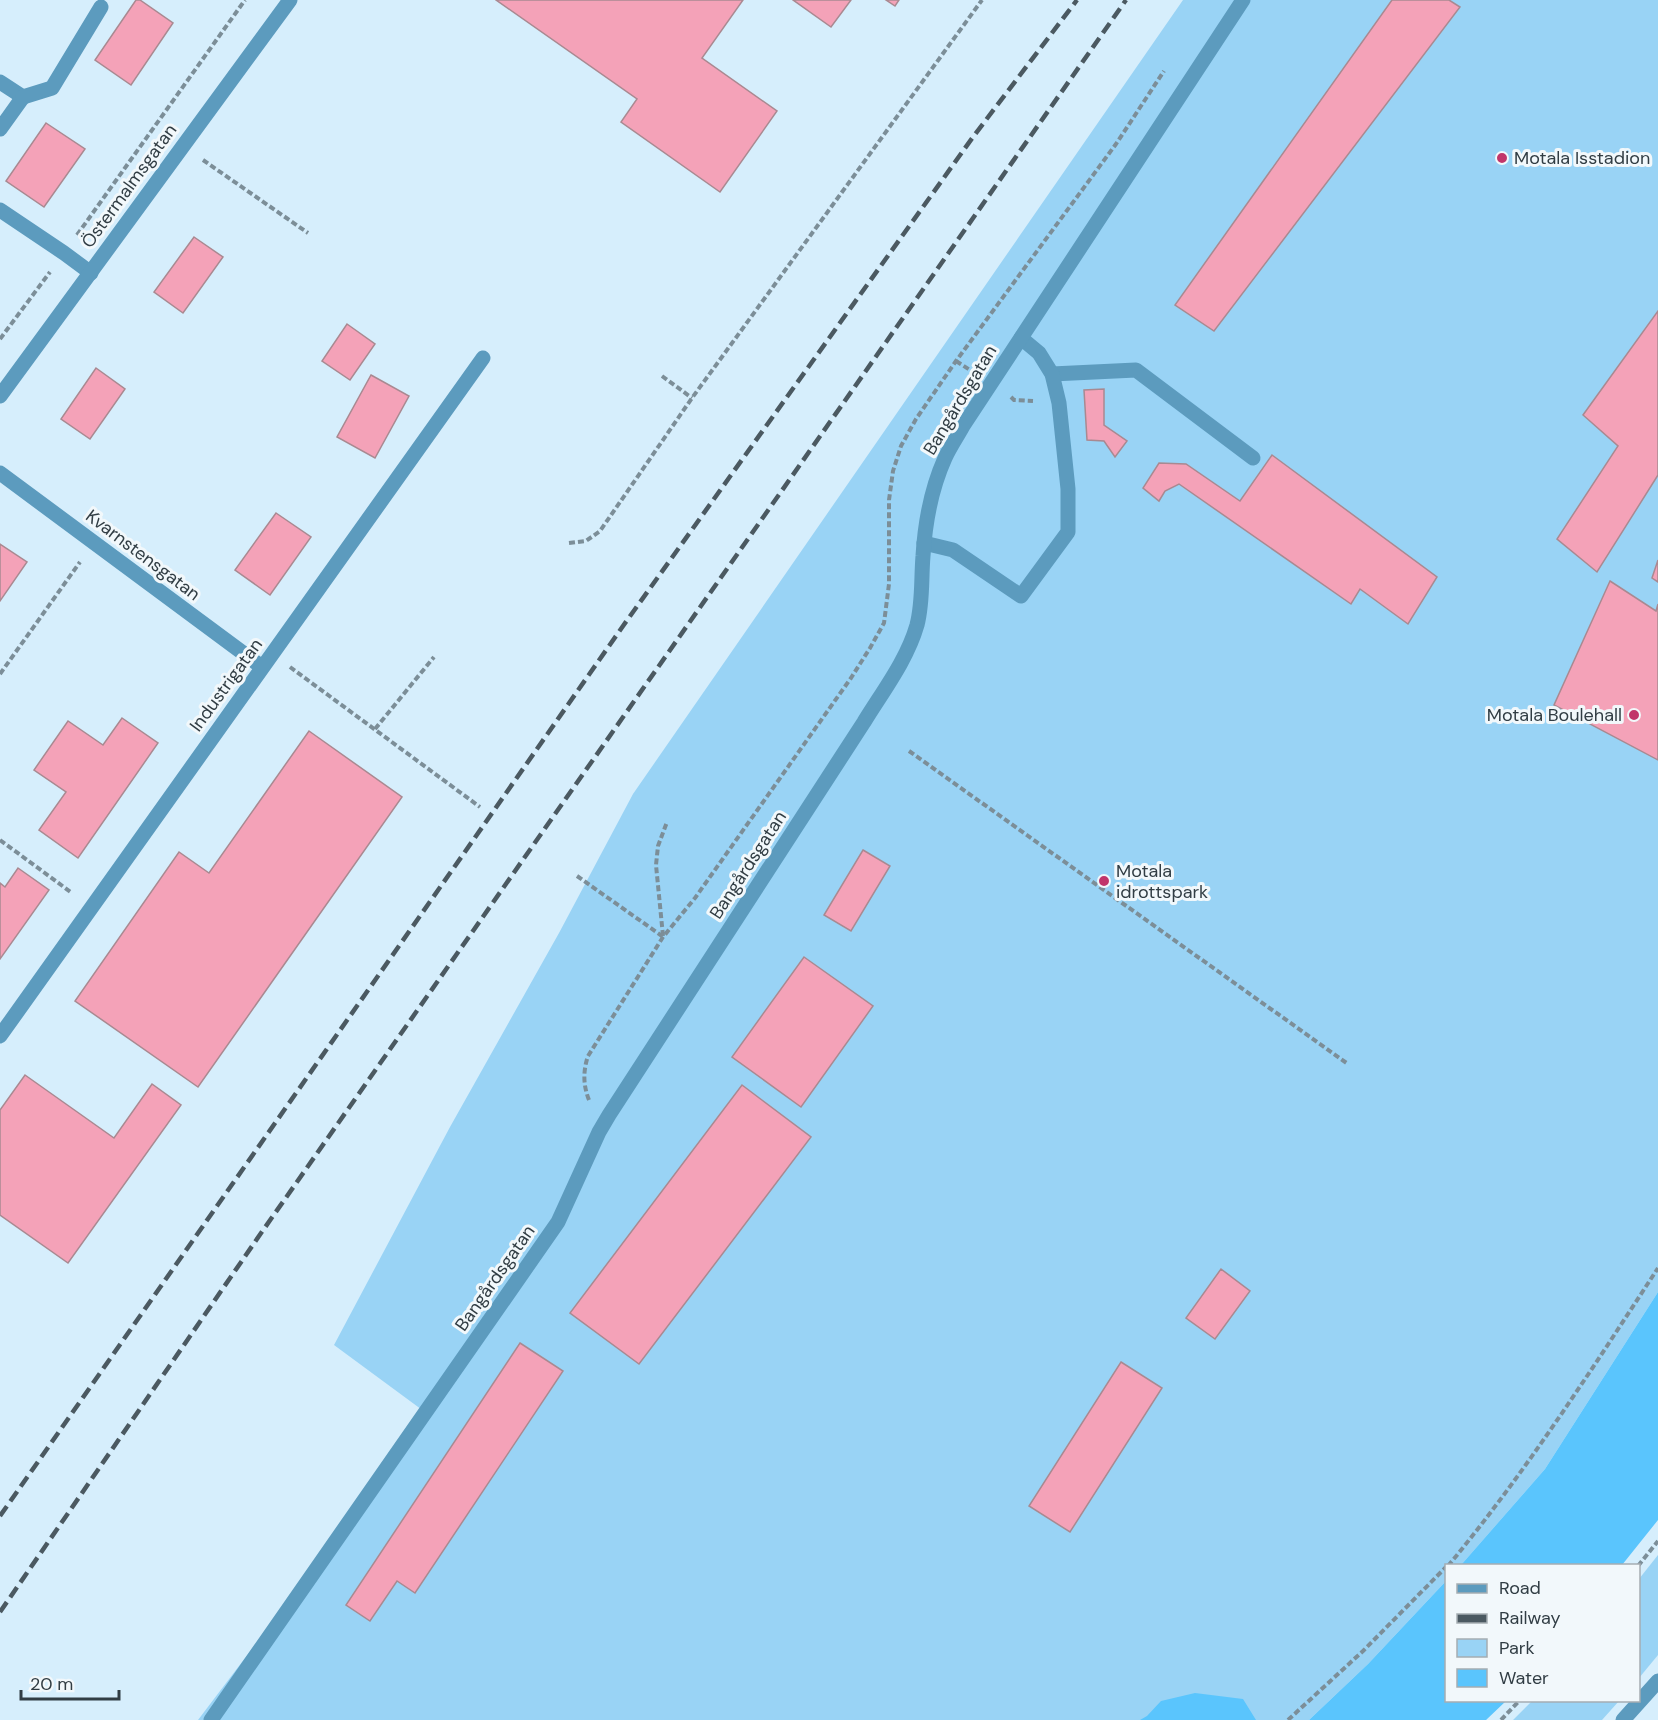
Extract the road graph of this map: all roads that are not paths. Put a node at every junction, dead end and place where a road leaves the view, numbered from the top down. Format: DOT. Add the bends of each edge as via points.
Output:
graph roads {
  1 [pos="290,0"];
  2 [pos="1243,0"];
  3 [pos="101,7"];
  4 [pos="0,82"];
  5 [pos="23,97"];
  6 [pos="0,129"];
  7 [pos="0,210"];
  8 [pos="91,273"];
  9 [pos="1021,338"];
  10 [pos="483,358"];
  11 [pos="1052,374"];
  12 [pos="0,396"];
  13 [pos="1253,458"];
  14 [pos="0,473"];
  15 [pos="924,543"];
  16 [pos="262,667"];
  17 [pos="0,1036"];
  18 [pos="1658,1681"];
  19 [pos="1640,1701"];
  20 [pos="1639,1702"];
  21 [pos="211,1720"];
  22 [pos="1623,1720"];
  1 -- 8 [label="street, Östermalmsgatan"];
  2 -- 9 [label="street, Bangårdsgatan"];
  3 -- 5 [label="street" via="52,88"];
  4 -- 5 [label="street"];
  5 -- 6 [label="street"];
  7 -- 8 [label="street"];
  8 -- 12 [label="street, Östermalmsgatan"];
  9 -- 11 [label="street" via="1040,353"];
  9 -- 15 [label="street, Bangårdsgatan" via="946,458 936,483"];
  10 -- 16 [label="street, Industrigatan"];
  11 -- 13 [label="street" via="1136,370"];
  11 -- 15 [label="street" via="1064,442 1068,532 1021,597 953,550"];
  14 -- 16 [label="street, Kvarnstensgatan"];
  15 -- 21 [label="street, Bangårdsgatan" via="922,599 910,644 899,666 609,1115 558,1222"];
  16 -- 17 [label="street, Industrigatan"];
  18 -- 19 [label="street"];
  20 -- 22 [label="street"];
}
